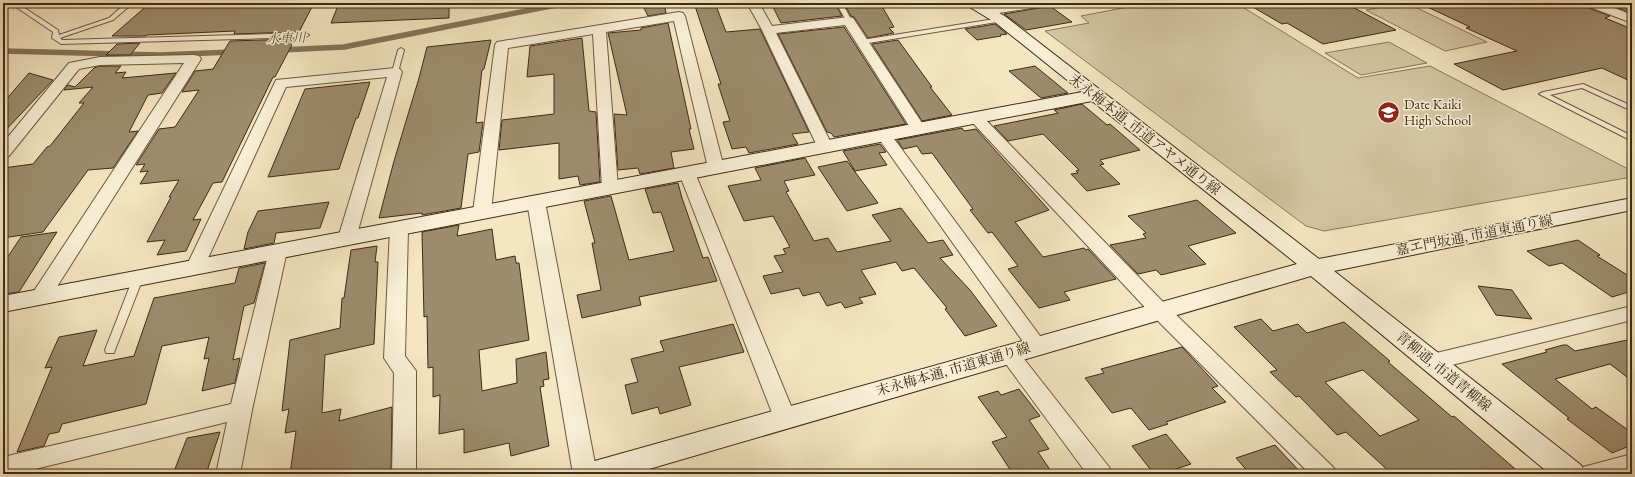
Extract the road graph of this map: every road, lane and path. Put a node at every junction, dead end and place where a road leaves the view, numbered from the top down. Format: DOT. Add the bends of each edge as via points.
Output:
graph roads {
  1 [pos="13,3"];
  2 [pos="130,3"];
  3 [pos="753,3"];
  4 [pos="839,3"];
  5 [pos="1038,3"];
  6 [pos="1591,3"];
  7 [pos="980,7"];
  8 [pos="1632,19"];
  9 [pos="1001,20"];
  10 [pos="849,22"];
  11 [pos="599,29"];
  12 [pos="768,30"];
  13 [pos="306,35"];
  14 [pos="55,38"];
  15 [pos="862,42"];
  16 [pos="401,50"];
  17 [pos="395,72"];
  18 [pos="1095,95"];
  19 [pos="1632,109"];
  20 [pos="976,118"];
  21 [pos="918,129"];
  22 [pos="884,136"];
  23 [pos="1632,139"];
  24 [pos="824,147"];
  25 [pos="3,153"];
  26 [pos="716,168"];
  27 [pos="687,173"];
  28 [pos="610,188"];
  29 [pos="536,202"];
  30 [pos="1632,204"];
  31 [pos="482,212"];
  32 [pos="399,228"];
  33 [pos="347,238"];
  34 [pos="278,251"];
  35 [pos="195,267"];
  36 [pos="1316,268"];
  37 [pos="138,278"];
  38 [pos="41,296"];
  39 [pos="3,304"];
  40 [pos="1160,311"];
  41 [pos="1632,313"];
  42 [pos="1036,345"];
  43 [pos="110,350"];
  44 [pos="1010,355"];
  45 [pos="1432,362"];
  46 [pos="241,410"];
  47 [pos="786,418"];
  48 [pos="1632,464"];
  49 [pos="3,467"];
  50 [pos="228,474"];
  51 [pos="404,474"];
  52 [pos="585,474"];
  53 [pos="591,474"];
  54 [pos="1101,474"];
  55 [pos="1325,474"];
  56 [pos="1572,474"];
  57 [pos="1591,474"];
  1 -- 14 [label="lane" via="56,31"];
  2 -- 14 [label="lane" via="111,19"];
  3 -- 12 [label="street"];
  4 -- 10 [label="lane"];
  5 -- 7 [label="street"];
  6 -- 8 [label="street"];
  7 -- 9 [label="street, 末永梅本通, 市道アヤメ通り線"];
  9 -- 15 [label="lane"];
  9 -- 18 [label="street, 末永梅本通, 市道アヤメ通り線"];
  10 -- 12 [label="street"];
  10 -- 15 [label="street"];
  11 -- 26 [label="street" via="679,16"];
  11 -- 28 [label="street"];
  11 -- 31 [label="street" via="502,45"];
  12 -- 24 [label="street"];
  13 -- 14 [label="lane" via="61,42"];
  15 -- 21 [label="street"];
  16 -- 17 [label="lane"];
  17 -- 33 [label="street"];
  17 -- 35 [label="street" via="281,83"];
  18 -- 20 [label="street"];
  18 -- 36 [label="street, 末永梅本通, 市道アヤメ通り線"];
  19 -- 23 [label="lane" via="1583,86 1543,94"];
  20 -- 21 [label="street"];
  20 -- 40 [label="street"];
  21 -- 22 [label="street"];
  22 -- 24 [label="street"];
  22 -- 42 [label="street"];
  24 -- 26 [label="street"];
  25 -- 38 [label="street" via="74,66 100,61 194,59"];
  26 -- 27 [label="street"];
  27 -- 28 [label="street"];
  27 -- 47 [label="street"];
  28 -- 29 [label="street"];
  29 -- 31 [label="street"];
  29 -- 52 [label="street"];
  30 -- 36 [label="street, 嘉エ門坂通, 市道東通り線"];
  31 -- 32 [label="street"];
  32 -- 33 [label="street"];
  32 -- 51 [label="street" via="394,358 405,371"];
  33 -- 34 [label="street"];
  34 -- 35 [label="street"];
  34 -- 46 [label="street"];
  35 -- 37 [label="street"];
  36 -- 40 [label="street, 末永梅本通, 市道東通り線"];
  36 -- 45 [label="street, 青柳通, 市道青柳線"];
  37 -- 38 [label="street"];
  37 -- 43 [label="lane"];
  38 -- 39 [label="street"];
  40 -- 42 [label="street, 末永梅本通, 市道東通り線"];
  40 -- 55 [label="street"];
  41 -- 45 [label="street"];
  42 -- 44 [label="street, 末永梅本通, 市道東通り線"];
  44 -- 47 [label="street, 末永梅本通, 市道東通り線"];
  44 -- 54 [label="street"];
  45 -- 56 [label="street, 青柳通, 市道青柳線"];
  46 -- 49 [label="street"];
  46 -- 50 [label="street"];
  47 -- 53 [label="street, 末永梅本通, 市道東通り線"];
  48 -- 57 [label="street"];
}
